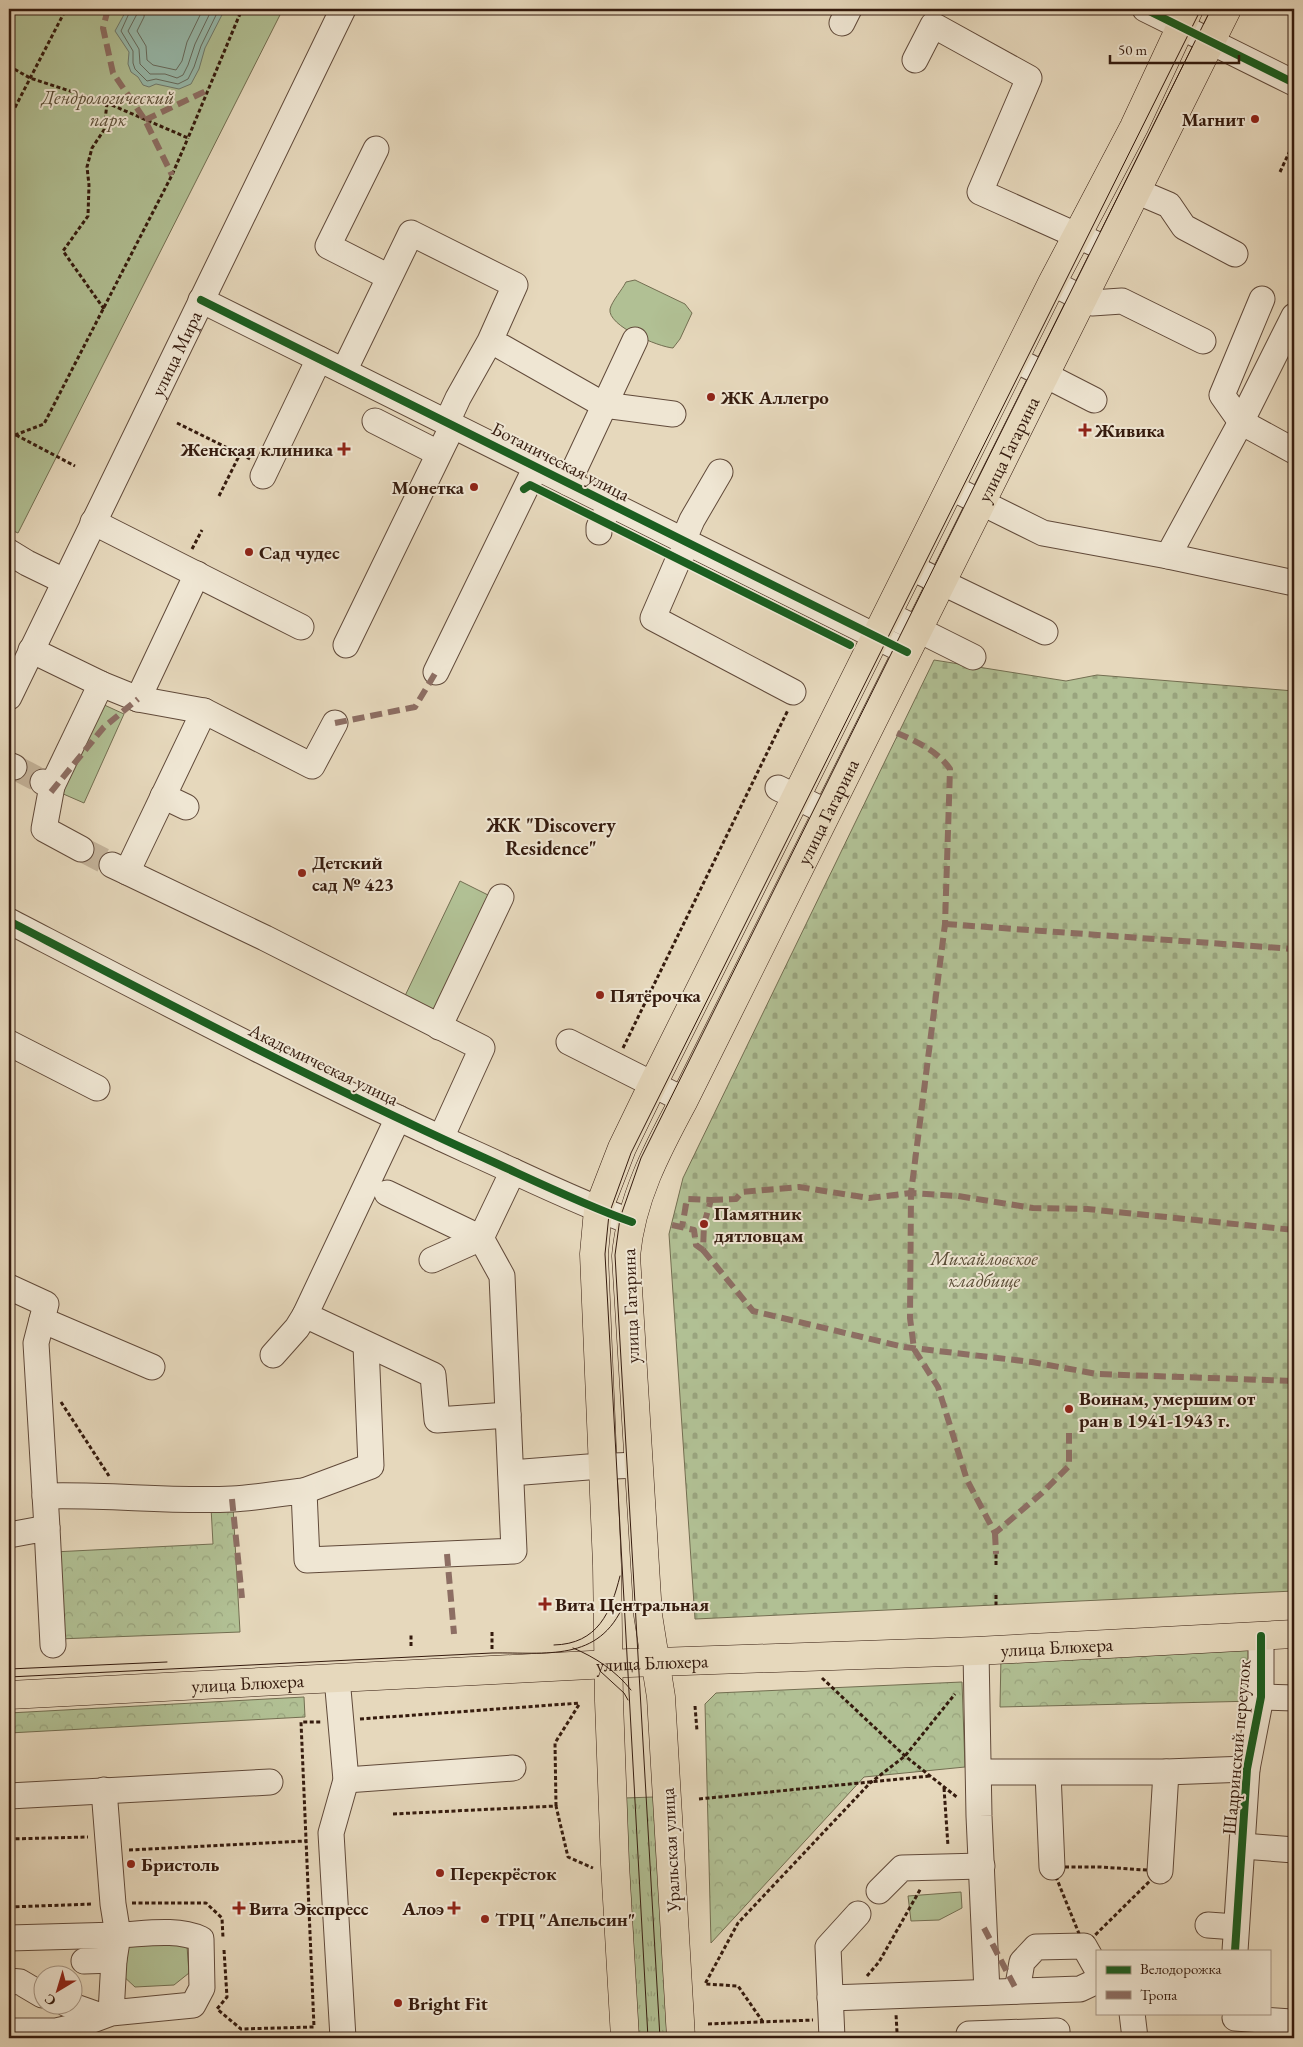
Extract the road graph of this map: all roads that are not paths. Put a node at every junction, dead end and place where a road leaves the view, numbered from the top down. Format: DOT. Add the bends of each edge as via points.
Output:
graph roads {
  1 [pos="344,9"];
  2 [pos="1145,9"];
  3 [pos="1227,9"];
  4 [pos="1185,18"];
  5 [pos="1210,42"];
  6 [pos="915,60"];
  7 [pos="1294,83"];
  8 [pos="376,149"];
  9 [pos="1136,191"];
  10 [pos="1169,205"];
  11 [pos="1193,214"];
  12 [pos="1077,235"];
  13 [pos="1107,249"];
  14 [pos="1235,254"];
  15 [pos="389,277"];
  16 [pos="1052,283"];
  17 [pos="1083,298"];
  18 [pos="1262,299"];
  19 [pos="201,300"];
  20 [pos="1294,316"];
  21 [pos="635,340"];
  22 [pos="1203,341"];
  23 [pos="502,347"];
  24 [pos="319,359"];
  25 [pos="1014,359"];
  26 [pos="344,371"];
  27 [pos="1045,375"];
  28 [pos="1094,400"];
  29 [pos="604,405"];
  30 [pos="673,414"];
  31 [pos="375,421"];
  32 [pos="1241,422"];
  33 [pos="450,424"];
  34 [pos="1294,451"];
  35 [pos="438,453"];
  36 [pos="536,467"];
  37 [pos="265,472"];
  38 [pos="720,472"];
  39 [pos="568,483"];
  40 [pos="950,487"];
  41 [pos="981,503"];
  42 [pos="611,504"];
  43 [pos="93,522"];
  44 [pos="599,532"];
  45 [pos="685,542"];
  46 [pos="9,552"];
  47 [pos="1168,556"];
  48 [pos="910,567"];
  49 [pos="197,574"];
  50 [pos="64,580"];
  51 [pos="941,583"];
  52 [pos="1294,583"];
  53 [pos="881,625"];
  54 [pos="300,627"];
  55 [pos="1044,632"];
  56 [pos="912,640"];
  57 [pos="346,646"];
  58 [pos="31,650"];
  59 [pos="973,656"];
  60 [pos="436,672"];
  61 [pos="101,684"];
  62 [pos="9,697"];
  63 [pos="793,697"];
  64 [pos="138,699"];
  65 [pos="204,711"];
  66 [pos="335,722"];
  67 [pos="787,792"];
  68 [pos="163,796"];
  69 [pos="186,807"];
  70 [pos="827,812"];
  71 [pos="81,849"];
  72 [pos="501,897"];
  73 [pos="9,921"];
  74 [pos="439,1027"];
  75 [pos="569,1042"];
  76 [pos="9,1043"];
  77 [pos="653,1084"];
  78 [pos="97,1088"];
  79 [pos="684,1100"];
  80 [pos="398,1118"];
  81 [pos="441,1138"];
  82 [pos="513,1170"];
  83 [pos="387,1193"];
  84 [pos="598,1210"];
  85 [pos="632,1222"];
  86 [pos="481,1238"];
  87 [pos="432,1260"];
  88 [pos="9,1288"];
  89 [pos="305,1315"];
  90 [pos="42,1320"];
  91 [pos="366,1345"];
  92 [pos="273,1355"];
  93 [pos="152,1368"];
  94 [pos="508,1415"];
  95 [pos="639,1465"];
  96 [pos="603,1466"];
  97 [pos="511,1473"];
  98 [pos="304,1491"];
  99 [pos="45,1496"];
  100 [pos="47,1528"];
  101 [pos="9,1534"];
  102 [pos="1294,1634"];
  103 [pos="1261,1636"];
  104 [pos="52,1645"];
  105 [pos="976,1660"];
  106 [pos="656,1662"];
  107 [pos="608,1664"];
  108 [pos="337,1678"];
  109 [pos="9,1695"];
  110 [pos="1261,1697"];
  111 [pos="1294,1698"];
  112 [pos="514,1768"];
  113 [pos="1247,1769"];
  114 [pos="979,1772"];
  115 [pos="1166,1772"];
  116 [pos="1048,1773"];
  117 [pos="346,1780"];
  118 [pos="270,1782"];
  119 [pos="104,1790"];
  120 [pos="9,1796"];
  121 [pos="1243,1846"];
  122 [pos="1294,1850"];
  123 [pos="982,1866"];
  124 [pos="1052,1867"];
  125 [pos="1160,1871"];
  126 [pos="879,1891"];
  127 [pos="858,1914"];
  128 [pos="1208,1925"];
  129 [pos="118,1935"];
  130 [pos="9,1938"];
  131 [pos="1236,1939"];
  132 [pos="114,1960"];
  133 [pos="84,1961"];
  134 [pos="1096,1967"];
  135 [pos="9,1981"];
  136 [pos="1096,1981"];
  137 [pos="32,1989"];
  138 [pos="1017,1991"];
  139 [pos="977,1993"];
  140 [pos="82,2008"];
  141 [pos="106,2014"];
  142 [pos="835,2014"];
  143 [pos="1132,2014"];
  144 [pos="1234,2023"];
  145 [pos="9,2031"];
  146 [pos="969,2036"];
  147 [pos="343,2038"];
  148 [pos="625,2038"];
  149 [pos="681,2038"];
  150 [pos="1057,2038"];
  151 [pos="1135,2038"];
  152 [pos="1290,2038"];
  1 -- 19 [label="street, улица Мира"];
  2 -- 4 [label="street"];
  3 -- 5 [label="main road, улица Гагарина"];
  4 -- 5 [label="street"];
  4 -- 12 [label="main road, улица Гагарина" via="1134,127"];
  5 -- 7 [label="street"];
  5 -- 9 [label="main road, улица Гагарина"];
  6 -- 12 [label="street" via="932,25 1029,78 980,192"];
  8 -- 15 [label="street" via="328,246"];
  9 -- 10 [label="street"];
  9 -- 13 [label="main road, улица Гагарина"];
  10 -- 11 [label="street"];
  10 -- 14 [label="street" via="1184,227"];
  12 -- 13 [label="street"];
  12 -- 16 [label="main road, улица Гагарина"];
  13 -- 17 [label="main road, улица Гагарина"];
  15 -- 26 [label="street"];
  15 -- 33 [label="street" via="411,233 516,285"];
  16 -- 17 [label="street"];
  16 -- 25 [label="main road, улица Гагарина"];
  17 -- 22 [label="street" via="1092,303 1122,301"];
  17 -- 27 [label="main road, улица Гагарина"];
  18 -- 32 [label="street" via="1222,395"];
  19 -- 24 [label="street, Ботаническая улица"];
  19 -- 43 [label="street, улица Мира"];
  20 -- 32 [label="street"];
  21 -- 29 [label="street"];
  23 -- 29 [label="street"];
  24 -- 26 [label="street, Ботаническая улица"];
  24 -- 37 [label="street"];
  25 -- 27 [label="street"];
  25 -- 40 [label="main road, улица Гагарина"];
  26 -- 33 [label="street, Ботаническая улица"];
  27 -- 28 [label="street"];
  27 -- 41 [label="main road, улица Гагарина"];
  29 -- 30 [label="street"];
  29 -- 39 [label="street"];
  31 -- 35 [label="street"];
  32 -- 34 [label="street"];
  32 -- 47 [label="street"];
  33 -- 35 [label="street"];
  33 -- 36 [label="street, Ботаническая улица"];
  35 -- 57 [label="street"];
  36 -- 39 [label="street, Ботаническая улица"];
  36 -- 60 [label="street"];
  38 -- 45 [label="street" via="692,520"];
  39 -- 42 [label="street, Ботаническая улица"];
  40 -- 41 [label="street"];
  40 -- 48 [label="main road, улица Гагарина"];
  41 -- 47 [label="street" via="1043,533"];
  41 -- 51 [label="main road, улица Гагарина"];
  42 -- 44 [label="street"];
  42 -- 45 [label="street, Ботаническая улица"];
  43 -- 49 [label="street"];
  43 -- 50 [label="street, улица Мира"];
  45 -- 53 [label="street, Ботаническая улица"];
  45 -- 63 [label="street" via="653,618"];
  46 -- 50 [label="street"];
  47 -- 52 [label="street"];
  48 -- 51 [label="street"];
  48 -- 53 [label="main road, улица Гагарина"];
  49 -- 54 [label="street"];
  49 -- 64 [label="street"];
  50 -- 58 [label="street, улица Мира"];
  51 -- 55 [label="street"];
  51 -- 56 [label="main road, улица Гагарина"];
  53 -- 56 [label="street, Ботаническая улица"];
  53 -- 67 [label="main road, улица Гагарина"];
  56 -- 59 [label="street, Ботаническая улица"];
  56 -- 70 [label="main road, улица Гагарина"];
  58 -- 61 [label="street"];
  58 -- 62 [label="street, улица Мира"];
  61 -- 64 [label="street"];
  61 -- 71 [label="street" via="48,784 44,829"];
  64 -- 65 [label="street"];
  65 -- 66 [label="street" via="312,766"];
  65 -- 68 [label="street"];
  67 -- 70 [label="street"];
  67 -- 77 [label="main road, улица Гагарина"];
  68 -- 69 [label="street"];
  68 -- 74 [label="street" via="119,868"];
  70 -- 79 [label="main road, улица Гагарина"];
  72 -- 74 [label="street"];
  73 -- 80 [label="street, Академическая улица"];
  74 -- 81 [label="street" via="482,1048"];
  75 -- 77 [label="street"];
  76 -- 78 [label="street"];
  77 -- 79 [label="street"];
  77 -- 84 [label="main road, улица Гагарина" via="622,1148"];
  79 -- 85 [label="main road, улица Гагарина" via="651,1162"];
  80 -- 81 [label="street, Академическая улица"];
  80 -- 89 [label="street"];
  81 -- 82 [label="street, Академическая улица"];
  82 -- 84 [label="street, Академическая улица"];
  82 -- 86 [label="street"];
  83 -- 86 [label="street"];
  84 -- 85 [label="street, Академическая улица"];
  84 -- 96 [label="main road, улица Гагарина" via="594,1254"];
  85 -- 95 [label="main road, улица Гагарина" via="626,1256"];
  86 -- 87 [label="street"];
  86 -- 94 [label="street" via="502,1276"];
  88 -- 90 [label="street" via="46,1304"];
  89 -- 91 [label="street"];
  89 -- 92 [label="street"];
  90 -- 93 [label="street"];
  90 -- 99 [label="street" via="36,1343"];
  91 -- 94 [label="street" via="433,1375 436,1420"];
  91 -- 98 [label="street" via="371,1466"];
  94 -- 97 [label="street"];
  95 -- 96 [label="street"];
  95 -- 106 [label="main road, улица Гагарина" via="648,1615"];
  96 -- 97 [label="street"];
  96 -- 107 [label="main road, улица Гагарина"];
  97 -- 98 [label="street" via="514,1551 307,1560"];
  98 -- 99 [label="street" via="232,1499"];
  99 -- 100 [label="street"];
  100 -- 101 [label="street"];
  100 -- 104 [label="street"];
  102 -- 103 [label="main road, улица Блюхера"];
  103 -- 105 [label="main road, улица Блюхера"];
  103 -- 110 [label="street, Шадринский переулок"];
  105 -- 106 [label="main road, улица Блюхера"];
  105 -- 114 [label="street"];
  106 -- 107 [label="main road, улица Блюхера"];
  106 -- 149 [label="main road, Уральская улица" via="661,1697"];
  107 -- 108 [label="main road, улица Блюхера"];
  107 -- 148 [label="main road"];
  108 -- 109 [label="main road, улица Блюхера"];
  108 -- 117 [label="street"];
  110 -- 111 [label="street"];
  110 -- 113 [label="street, Шадринский переулок"];
  112 -- 117 [label="street"];
  113 -- 115 [label="street"];
  113 -- 121 [label="street, Шадринский переулок"];
  114 -- 116 [label="street"];
  114 -- 123 [label="street"];
  115 -- 116 [label="street"];
  115 -- 125 [label="street"];
  116 -- 124 [label="street"];
  117 -- 147 [label="street" via="331,1833"];
  118 -- 119 [label="street"];
  119 -- 120 [label="street"];
  119 -- 129 [label="street"];
  121 -- 122 [label="street"];
  121 -- 131 [label="street, Шадринский переулок"];
  123 -- 126 [label="street" via="902,1868"];
  123 -- 139 [label="street"];
  127 -- 142 [label="street" via="828,1947"];
  128 -- 131 [label="street"];
  129 -- 130 [label="street"];
  129 -- 132 [label="street"];
  129 -- 141 [label="street" via="172,1932 201,1939 202,1988 193,2005"];
  132 -- 133 [label="street"];
  132 -- 141 [label="street"];
  134 -- 138 [label="street" via="1084,1946 1036,1947 1022,1962"];
  135 -- 137 [label="street" via="20,1982"];
  136 -- 138 [label="street" via="1080,1989"];
  138 -- 139 [label="street"];
  139 -- 142 [label="street"];
  139 -- 146 [label="street"];
  140 -- 141 [label="street"];
  141 -- 145 [label="street" via="56,2031"];
  143 -- 151 [label="street"];
  144 -- 152 [label="street" via="1291,2022"];
  146 -- 150 [label="street" via="1057,2031"];
}
